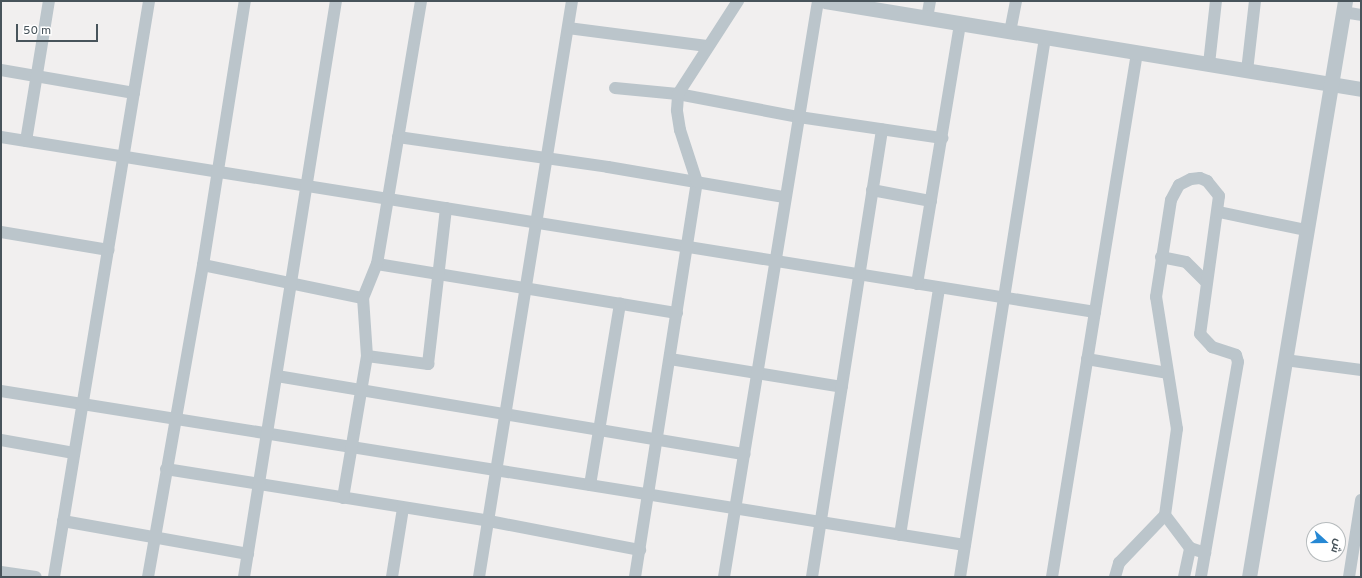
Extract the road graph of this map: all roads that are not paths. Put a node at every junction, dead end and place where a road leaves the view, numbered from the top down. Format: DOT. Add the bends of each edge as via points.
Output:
graph roads {
  1 [pos="49,1"];
  2 [pos="149,1"];
  3 [pos="245,1"];
  4 [pos="336,1"];
  5 [pos="421,1"];
  6 [pos="572,1"];
  7 [pos="738,1"];
  8 [pos="818,1"];
  9 [pos="824,1"];
  10 [pos="930,1"];
  11 [pos="1016,1"];
  12 [pos="1216,1"];
  13 [pos="1255,1"];
  14 [pos="1344,7"];
  15 [pos="1361,16"];
  16 [pos="927,18"];
  17 [pos="960,23"];
  18 [pos="568,28"];
  19 [pos="1010,32"];
  20 [pos="1045,38"];
  21 [pos="707,46"];
  22 [pos="1137,53"];
  23 [pos="1209,64"];
  24 [pos="1,70"];
  25 [pos="1247,71"];
  26 [pos="37,76"];
  27 [pos="1333,84"];
  28 [pos="615,88"];
  29 [pos="1361,89"];
  30 [pos="134,93"];
  31 [pos="678,94"];
  32 [pos="799,118"];
  33 [pos="882,129"];
  34 [pos="1,137"];
  35 [pos="398,137"];
  36 [pos="942,138"];
  37 [pos="26,141"];
  38 [pos="123,157"];
  39 [pos="547,158"];
  40 [pos="216,172"];
  41 [pos="697,182"];
  42 [pos="307,186"];
  43 [pos="872,190"];
  44 [pos="784,197"];
  45 [pos="388,199"];
  46 [pos="931,201"];
  47 [pos="446,208"];
  48 [pos="1219,212"];
  49 [pos="536,223"];
  50 [pos="1305,230"];
  51 [pos="1,232"];
  52 [pos="687,247"];
  53 [pos="108,250"];
  54 [pos="1161,257"];
  55 [pos="776,261"];
  56 [pos="377,264"];
  57 [pos="203,265"];
  58 [pos="440,274"];
  59 [pos="859,275"];
  60 [pos="1206,282"];
  61 [pos="292,284"];
  62 [pos="917,284"];
  63 [pos="525,288"];
  64 [pos="939,288"];
  65 [pos="363,298"];
  66 [pos="1004,298"];
  67 [pos="620,303"];
  68 [pos="677,312"];
  69 [pos="1095,312"];
  70 [pos="367,356"];
  71 [pos="670,359"];
  72 [pos="1087,359"];
  73 [pos="1285,360"];
  74 [pos="1361,370"];
  75 [pos="758,373"];
  76 [pos="1167,373"];
  77 [pos="277,376"];
  78 [pos="842,387"];
  79 [pos="362,390"];
  80 [pos="1,391"];
  81 [pos="83,404"];
  82 [pos="506,414"];
  83 [pos="175,419"];
  84 [pos="600,429"];
  85 [pos="268,434"];
  86 [pos="658,439"];
  87 [pos="1,440"];
  88 [pos="352,447"];
  89 [pos="74,453"];
  90 [pos="745,454"];
  91 [pos="166,469"];
  92 [pos="496,470"];
  93 [pos="259,483"];
  94 [pos="590,485"];
  95 [pos="649,495"];
  96 [pos="343,498"];
  97 [pos="1361,500"];
  98 [pos="403,508"];
  99 [pos="736,509"];
  100 [pos="1165,516"];
  101 [pos="63,521"];
  102 [pos="489,521"];
  103 [pos="821,522"];
  104 [pos="900,535"];
  105 [pos="154,537"];
  106 [pos="965,545"];
  107 [pos="1190,548"];
  108 [pos="640,550"];
  109 [pos="1205,553"];
  110 [pos="248,554"];
  111 [pos="1,572"];
  112 [pos="36,577"];
  113 [pos="54,577"];
  114 [pos="148,577"];
  115 [pos="244,577"];
  116 [pos="392,577"];
  117 [pos="479,577"];
  118 [pos="635,577"];
  119 [pos="724,577"];
  120 [pos="812,577"];
  121 [pos="960,577"];
  122 [pos="1052,577"];
  123 [pos="1115,577"];
  124 [pos="1184,577"];
  125 [pos="1201,577"];
  126 [pos="1249,577"];
  127 [pos="1349,577"];
  1 -- 26 [label="street"];
  2 -- 30 [label="street"];
  3 -- 40 [label="street"];
  4 -- 42 [label="street"];
  5 -- 35 [label="street"];
  6 -- 18 [label="street"];
  7 -- 21 [label="street"];
  8 -- 32 [label="street"];
  9 -- 16 [label="street"];
  10 -- 16 [label="street"];
  11 -- 19 [label="street"];
  12 -- 23 [label="street"];
  13 -- 25 [label="street"];
  14 -- 15 [label="street"];
  14 -- 27 [label="street"];
  16 -- 17 [label="street"];
  17 -- 19 [label="street"];
  17 -- 36 [label="street"];
  18 -- 21 [label="street"];
  18 -- 39 [label="street"];
  19 -- 20 [label="street"];
  20 -- 22 [label="street"];
  20 -- 66 [label="street"];
  21 -- 31 [label="street"];
  22 -- 23 [label="street"];
  22 -- 69 [label="street"];
  23 -- 25 [label="street"];
  24 -- 26 [label="street"];
  25 -- 27 [label="street"];
  26 -- 30 [label="street"];
  26 -- 37 [label="street"];
  27 -- 29 [label="street"];
  27 -- 50 [label="street"];
  28 -- 31 [label="street"];
  30 -- 38 [label="street"];
  31 -- 32 [label="street"];
  31 -- 41 [label="street" via="680,130"];
  32 -- 33 [label="street"];
  32 -- 44 [label="street"];
  33 -- 36 [label="street"];
  33 -- 43 [label="street"];
  34 -- 37 [label="street"];
  35 -- 39 [label="street"];
  35 -- 45 [label="street"];
  36 -- 46 [label="street"];
  37 -- 38 [label="street"];
  38 -- 40 [label="street"];
  38 -- 53 [label="street"];
  39 -- 41 [label="street"];
  39 -- 49 [label="street"];
  40 -- 42 [label="street"];
  40 -- 57 [label="street"];
  41 -- 44 [label="street"];
  41 -- 52 [label="street"];
  42 -- 45 [label="street"];
  42 -- 61 [label="street"];
  43 -- 46 [label="street"];
  43 -- 59 [label="street"];
  44 -- 55 [label="street"];
  45 -- 47 [label="street"];
  45 -- 56 [label="street"];
  46 -- 62 [label="street"];
  47 -- 49 [label="street"];
  47 -- 58 [label="street"];
  48 -- 50 [label="street"];
  48 -- 54 [label="street" via="1219,196 1207,181 1191,179 1180,185 1171,200"];
  48 -- 60 [label="street"];
  49 -- 52 [label="street"];
  49 -- 63 [label="street"];
  50 -- 73 [label="street"];
  51 -- 53 [label="street"];
  52 -- 55 [label="street"];
  52 -- 68 [label="street"];
  53 -- 81 [label="street"];
  54 -- 60 [label="street" via="1186,262"];
  54 -- 76 [label="street" via="1156,309"];
  55 -- 59 [label="street"];
  55 -- 75 [label="street"];
  56 -- 58 [label="street"];
  56 -- 65 [label="street"];
  57 -- 61 [label="street"];
  57 -- 83 [label="street"];
  58 -- 63 [label="street"];
  58 -- 70 [label="street" via="428,364"];
  59 -- 62 [label="street"];
  59 -- 78 [label="street"];
  60 -- 109 [label="street" via="1200,334 1212,347 1236,355 1238,362"];
  61 -- 65 [label="street"];
  61 -- 77 [label="street"];
  62 -- 64 [label="street"];
  63 -- 67 [label="street"];
  63 -- 82 [label="street"];
  64 -- 66 [label="street"];
  64 -- 104 [label="street"];
  65 -- 70 [label="street"];
  66 -- 69 [label="street"];
  66 -- 106 [label="street"];
  67 -- 68 [label="street"];
  67 -- 84 [label="street"];
  68 -- 71 [label="street"];
  69 -- 72 [label="street"];
  70 -- 79 [label="street"];
  71 -- 75 [label="street"];
  71 -- 86 [label="street"];
  72 -- 76 [label="street"];
  72 -- 122 [label="street"];
  73 -- 74 [label="street"];
  73 -- 126 [label="street"];
  75 -- 78 [label="street"];
  75 -- 90 [label="street"];
  76 -- 100 [label="street" via="1177,429"];
  77 -- 79 [label="street"];
  77 -- 85 [label="street"];
  78 -- 103 [label="street"];
  79 -- 82 [label="street"];
  79 -- 88 [label="street"];
  80 -- 81 [label="street"];
  81 -- 83 [label="street"];
  81 -- 89 [label="street"];
  82 -- 84 [label="street"];
  82 -- 92 [label="street"];
  83 -- 85 [label="street"];
  83 -- 91 [label="street"];
  84 -- 86 [label="street"];
  84 -- 94 [label="street"];
  85 -- 88 [label="street"];
  85 -- 93 [label="street"];
  86 -- 90 [label="street"];
  86 -- 95 [label="street"];
  87 -- 89 [label="street"];
  88 -- 92 [label="street"];
  88 -- 96 [label="street"];
  89 -- 101 [label="street"];
  90 -- 99 [label="street"];
  91 -- 93 [label="street"];
  91 -- 105 [label="street"];
  92 -- 94 [label="street"];
  92 -- 102 [label="street"];
  93 -- 96 [label="street"];
  93 -- 110 [label="street"];
  94 -- 95 [label="street"];
  95 -- 99 [label="street"];
  95 -- 108 [label="street"];
  96 -- 98 [label="street"];
  97 -- 127 [label="street"];
  98 -- 102 [label="street"];
  98 -- 116 [label="street"];
  99 -- 103 [label="street"];
  99 -- 119 [label="street"];
  100 -- 107 [label="street"];
  100 -- 123 [label="street" via="1119,563"];
  101 -- 105 [label="street"];
  101 -- 113 [label="street"];
  102 -- 108 [label="street"];
  102 -- 117 [label="street"];
  103 -- 104 [label="street"];
  103 -- 120 [label="street" via="811,570"];
  104 -- 106 [label="street"];
  105 -- 110 [label="street"];
  105 -- 114 [label="street"];
  106 -- 121 [label="street"];
  107 -- 109 [label="street"];
  107 -- 124 [label="street"];
  108 -- 118 [label="street"];
  109 -- 125 [label="street"];
  110 -- 115 [label="street"];
  111 -- 112 [label="street"];
}
